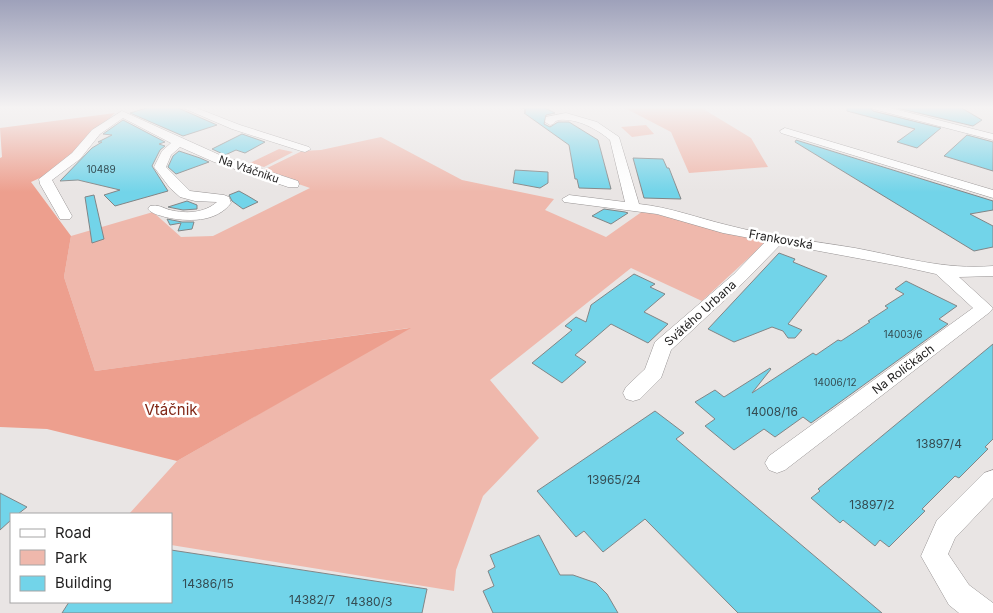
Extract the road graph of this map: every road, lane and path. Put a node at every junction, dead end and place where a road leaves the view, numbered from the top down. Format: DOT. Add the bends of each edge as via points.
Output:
graph roads {
  1 [pos="93,136"];
  2 [pos="168,136"];
  3 [pos="263,136"];
  4 [pos="612,136"];
  5 [pos="800,136"];
  6 [pos="180,142"];
  7 [pos="305,149"];
  8 [pos="292,184"];
  9 [pos="993,194"];
  10 [pos="569,199"];
  11 [pos="633,206"];
  12 [pos="155,209"];
  13 [pos="65,216"];
  14 [pos="777,239"];
  15 [pos="942,271"];
  16 [pos="993,271"];
  17 [pos="633,393"];
  18 [pos="777,463"];
  19 [pos="993,481"];
  20 [pos="983,613"];
  1 -- 13 [label="street, Na Vtáčniku" via="76,156 45,179"];
  2 -- 6 [label="street, Na Vtáčniku"];
  3 -- 7 [label="street"];
  4 -- 11 [label="street" via="616,139"];
  5 -- 9 [label="street"];
  6 -- 8 [label="street, Na Vtáčniku" via="218,159"];
  6 -- 12 [label="street" via="168,150 160,168 185,194 218,196 224,203 193,216"];
  10 -- 11 [label="street, Frankovská"];
  11 -- 14 [label="street, Frankovská"];
  14 -- 15 [label="street, Frankovská"];
  14 -- 17 [label="street, Svätého Urbana" via="662,347 654,373"];
  15 -- 16 [label="street, Frankovská"];
  15 -- 18 [label="street, Na Roličkách" via="984,308"];
  19 -- 20 [label="street" via="946,529 934,556 959,595"];
}
